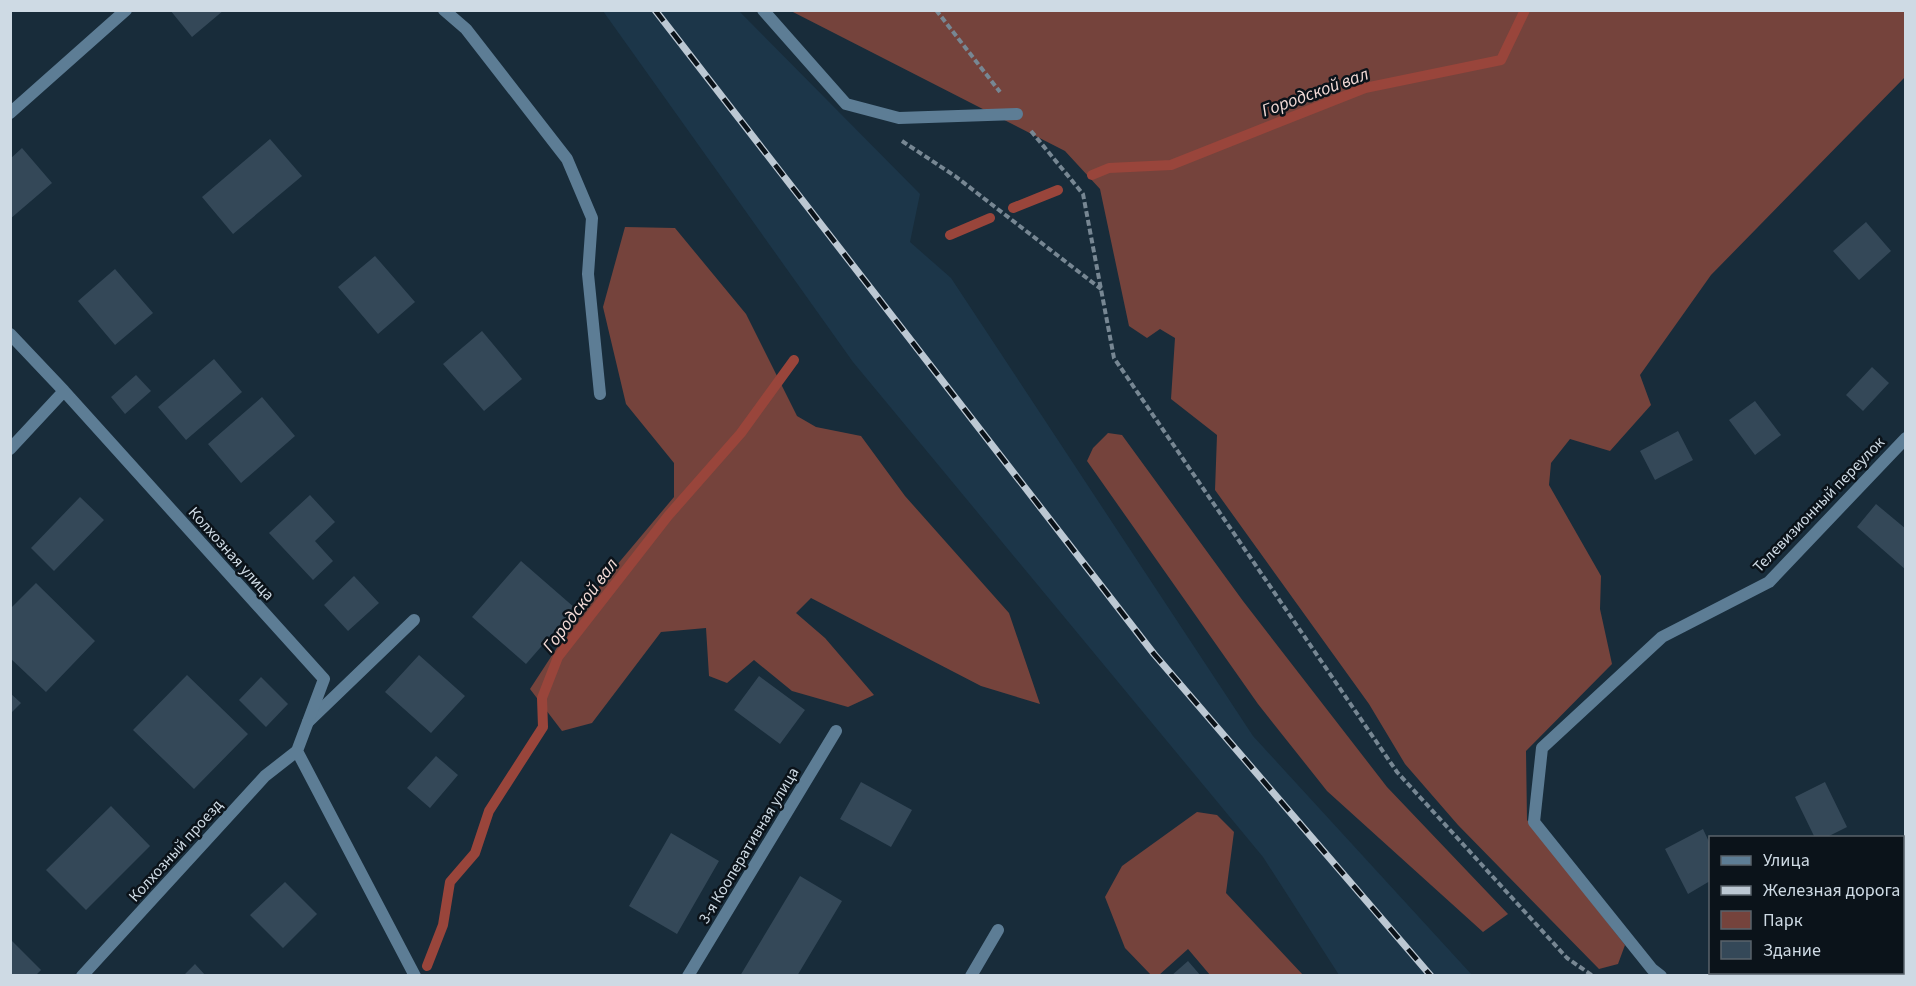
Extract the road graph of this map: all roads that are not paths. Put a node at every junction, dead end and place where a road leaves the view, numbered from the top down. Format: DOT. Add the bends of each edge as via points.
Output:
graph roads {
  1 [pos="126,10"];
  2 [pos="444,10"];
  3 [pos="764,10"];
  4 [pos="10,113"];
  5 [pos="1017,114"];
  6 [pos="10,334"];
  7 [pos="64,391"];
  8 [pos="600,394"];
  9 [pos="1905,438"];
  10 [pos="10,449"];
  11 [pos="414,620"];
  12 [pos="308,722"];
  13 [pos="836,731"];
  14 [pos="297,751"];
  15 [pos="998,930"];
  16 [pos="82,975"];
  17 [pos="415,975"];
  18 [pos="688,975"];
  19 [pos="971,975"];
  20 [pos="1661,975"];
  1 -- 4 [label="street"];
  2 -- 8 [label="street" via="466,29 567,159 592,218 588,274"];
  3 -- 5 [label="street" via="846,104 899,118"];
  6 -- 7 [label="street, Колхозная улица"];
  7 -- 10 [label="street"];
  7 -- 12 [label="street, Колхозная улица" via="324,679"];
  9 -- 20 [label="street, Телевизионный переулок" via="1769,582 1662,637 1542,748 1534,822 1652,969"];
  11 -- 12 [label="street"];
  12 -- 14 [label="street, Колхозная улица"];
  13 -- 18 [label="street, 3-я Кооперативная улица"];
  14 -- 16 [label="street, Колхозный проезд" via="265,776"];
  14 -- 17 [label="street"];
  15 -- 19 [label="street"];
}
